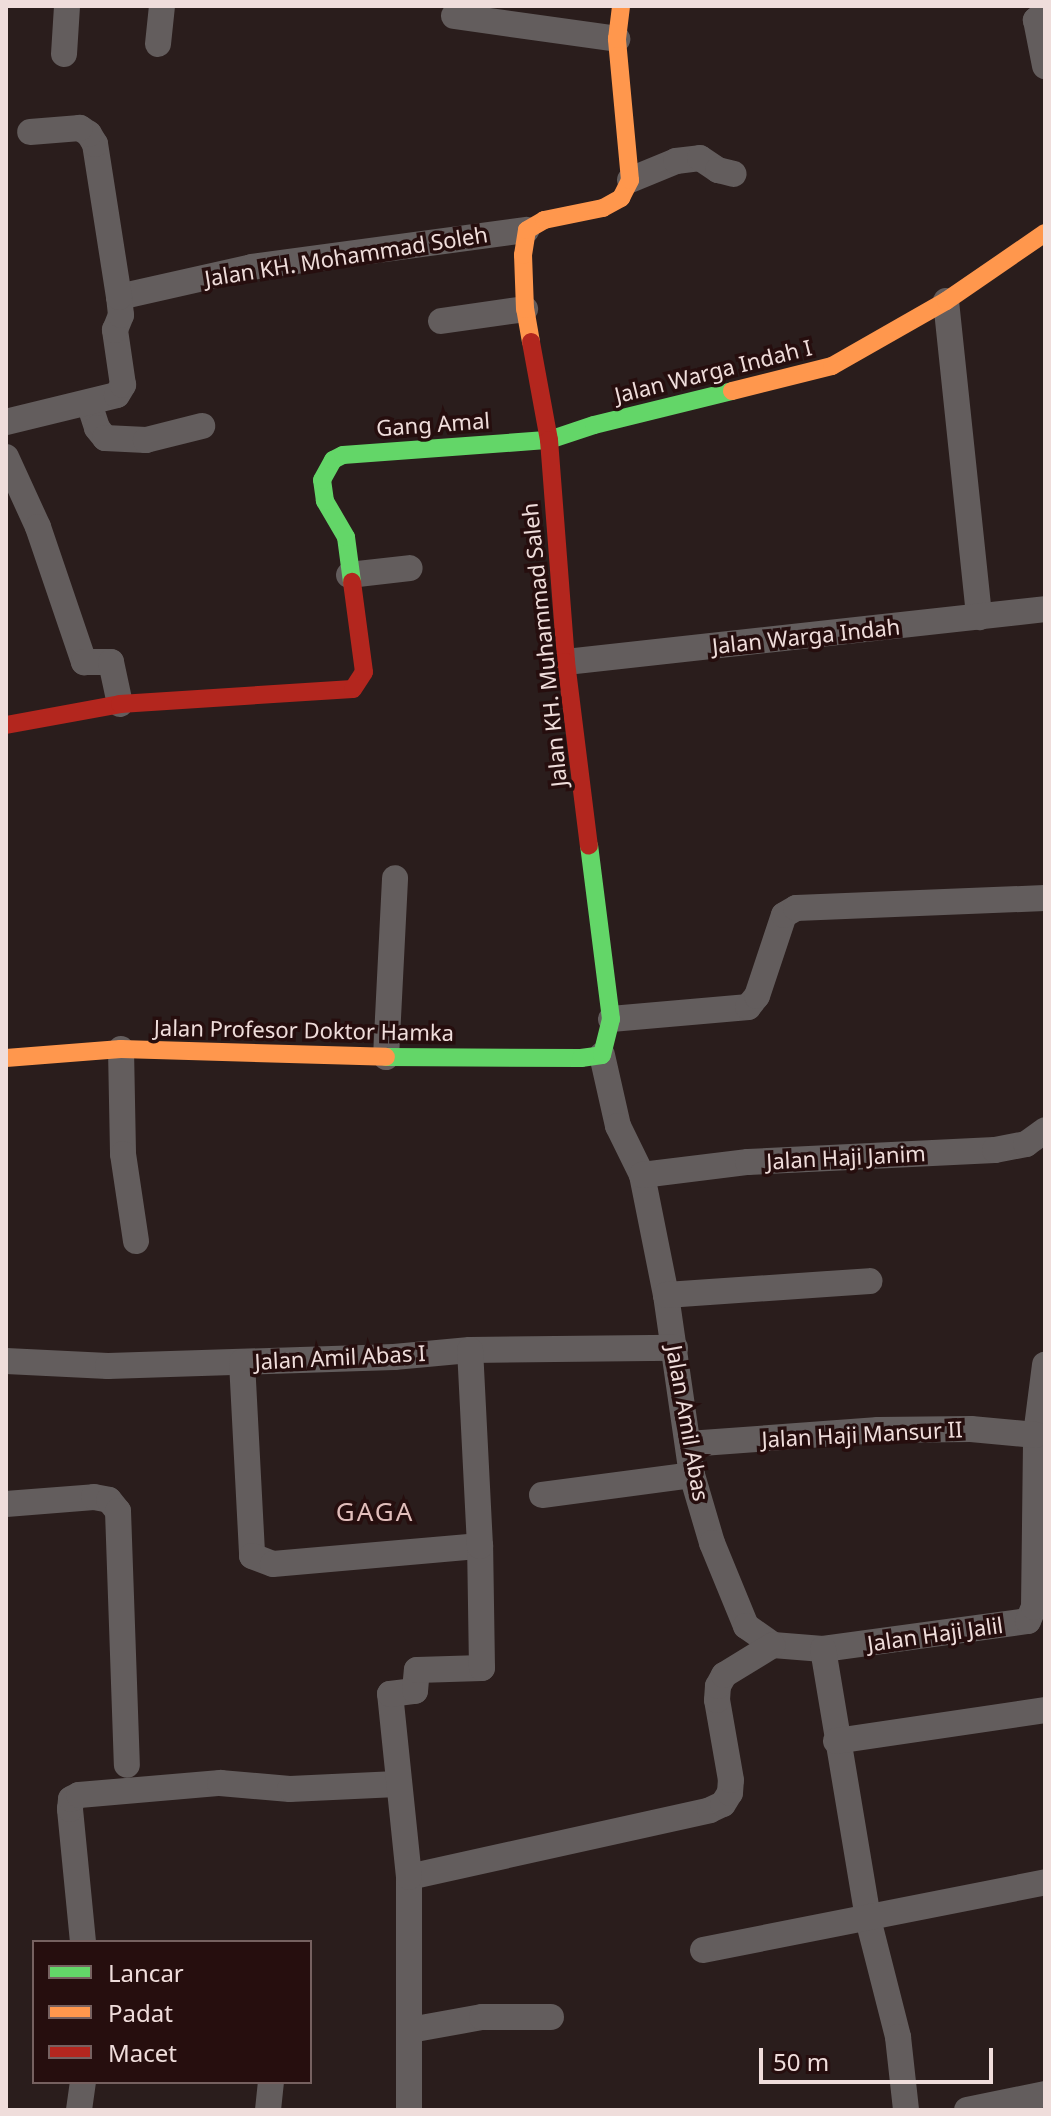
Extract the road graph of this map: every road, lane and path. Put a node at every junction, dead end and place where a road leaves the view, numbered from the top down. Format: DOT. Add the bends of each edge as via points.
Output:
graph roads {
  1 [pos="67,6"];
  2 [pos="162,6"];
  3 [pos="621,6"];
  4 [pos="1044,6"];
  5 [pos="454,16"];
  6 [pos="617,39"];
  7 [pos="158,44"];
  8 [pos="64,54"];
  9 [pos="1045,66"];
  10 [pos="30,132"];
  11 [pos="734,174"];
  12 [pos="630,180"];
  13 [pos="527,230"];
  14 [pos="1045,233"];
  15 [pos="119,297"];
  16 [pos="946,301"];
  17 [pos="525,309"];
  18 [pos="441,321"];
  19 [pos="89,403"];
  20 [pos="6,422"];
  21 [pos="202,426"];
  22 [pos="549,440"];
  23 [pos="6,457"];
  24 [pos="410,568"];
  25 [pos="349,575"];
  26 [pos="1045,609"];
  27 [pos="979,617"];
  28 [pos="566,662"];
  29 [pos="120,704"];
  30 [pos="6,725"];
  31 [pos="395,878"];
  32 [pos="1045,898"];
  33 [pos="611,1019"];
  34 [pos="121,1049"];
  35 [pos="602,1055"];
  36 [pos="386,1057"];
  37 [pos="6,1058"];
  38 [pos="1045,1130"];
  39 [pos="642,1175"];
  40 [pos="136,1241"];
  41 [pos="870,1281"];
  42 [pos="666,1295"];
  43 [pos="675,1348"];
  44 [pos="470,1350"];
  45 [pos="6,1361"];
  46 [pos="242,1362"];
  47 [pos="1045,1365"];
  48 [pos="1036,1435"];
  49 [pos="688,1444"];
  50 [pos="692,1475"];
  51 [pos="542,1495"];
  52 [pos="6,1504"];
  53 [pos="480,1546"];
  54 [pos="773,1645"];
  55 [pos="823,1649"];
  56 [pos="1045,1710"];
  57 [pos="836,1741"];
  58 [pos="127,1765"];
  59 [pos="397,1784"];
  60 [pos="409,1877"];
  61 [pos="1045,1882"];
  62 [pos="868,1919"];
  63 [pos="83,1940"];
  64 [pos="703,1950"];
  65 [pos="551,2017"];
  66 [pos="410,2030"];
  67 [pos="83,2084"];
  68 [pos="271,2084"];
  69 [pos="1045,2094"];
  70 [pos="79,2110"];
  71 [pos="268,2110"];
  72 [pos="409,2110"];
  73 [pos="906,2110"];
  74 [pos="967,2110"];
  1 -- 8 [label="street"];
  2 -- 7 [label="street"];
  3 -- 6 [label="street"];
  4 -- 9 [label="street" via="1036,20"];
  5 -- 6 [label="street"];
  6 -- 12 [label="street"];
  10 -- 15 [label="street" via="80,128 95,144"];
  11 -- 12 [label="street" via="700,158 676,161"];
  12 -- 13 [label="street" via="621,198 603,208 544,220"];
  13 -- 15 [label="street, Jalan KH. Mohammad Soleh" via="252,267"];
  13 -- 17 [label="street, Jalan KH. Muhammad Saleh"];
  14 -- 16 [label="street, Jalan Warga Indah I"];
  15 -- 19 [label="street" via="121,315 115,330 121,391"];
  16 -- 22 [label="street, Jalan Warga Indah I" via="832,366"];
  16 -- 27 [label="street"];
  17 -- 18 [label="street"];
  17 -- 22 [label="street, Jalan KH. Muhammad Saleh"];
  19 -- 20 [label="street"];
  19 -- 21 [label="street" via="105,438 146,440"];
  22 -- 25 [label="street, Gang Amal" via="343,455 325,468 325,501 346,537"];
  22 -- 28 [label="street, Jalan KH. Muhammad Saleh"];
  23 -- 29 [label="street" via="38,527 84,662 111,662"];
  24 -- 25 [label="street"];
  25 -- 29 [label="street" via="364,672 353,689"];
  26 -- 27 [label="street, Jalan Warga Indah"];
  27 -- 28 [label="street, Jalan Warga Indah"];
  28 -- 33 [label="street, Jalan KH. Muhammad Saleh"];
  29 -- 30 [label="street"];
  31 -- 36 [label="street"];
  32 -- 33 [label="street" via="796,908 784,915 757,996 748,1007"];
  33 -- 35 [label="street, Jalan KH. Muhammad Saleh"];
  34 -- 36 [label="street, Jalan Profesor Doktor Hamka"];
  34 -- 37 [label="street, Jalan Profesor Doktor Hamka"];
  34 -- 40 [label="street" via="123,1154"];
  35 -- 36 [label="street, Jalan Profesor Doktor Hamka"];
  35 -- 39 [label="street, Jalan Amil Abas" via="618,1126"];
  38 -- 39 [label="street, Jalan Haji Janim" via="1026,1144 995,1150 780,1160"];
  39 -- 42 [label="street, Jalan Amil Abas"];
  41 -- 42 [label="street"];
  42 -- 43 [label="street, Jalan Amil Abas"];
  43 -- 44 [label="street, Jalan Amil Abas I"];
  43 -- 49 [label="street, Jalan Amil Abas"];
  44 -- 46 [label="street, Jalan Amil Abas I"];
  44 -- 53 [label="street"];
  45 -- 46 [label="street, Jalan Amil Abas I" via="108,1366"];
  46 -- 53 [label="street" via="252,1556 273,1564"];
  47 -- 48 [label="street, Jalan Haji Jalil"];
  48 -- 49 [label="street, Jalan Haji Mansur II" via="878,1430"];
  48 -- 55 [label="street, Jalan Haji Jalil" via="1034,1607 1028,1621"];
  49 -- 50 [label="street, Jalan Amil Abas"];
  50 -- 51 [label="street"];
  50 -- 54 [label="street, Jalan Amil Abas" via="712,1543 746,1626"];
  52 -- 58 [label="street" via="94,1497 109,1500 118,1511"];
  53 -- 59 [label="street" via="482,1668 417,1670 415,1691 390,1694"];
  54 -- 55 [label="street"];
  54 -- 60 [label="street" via="724,1675 718,1686 731,1780 723,1804"];
  55 -- 57 [label="street"];
  56 -- 57 [label="street"];
  57 -- 62 [label="street"];
  59 -- 60 [label="street"];
  59 -- 63 [label="street" via="290,1789 220,1783 79,1795 71,1799 70,1809"];
  60 -- 66 [label="street"];
  61 -- 62 [label="street"];
  62 -- 64 [label="street"];
  62 -- 73 [label="street" via="898,2037"];
  65 -- 66 [label="street" via="482,2017"];
  66 -- 72 [label="street"];
  67 -- 70 [label="street"];
  68 -- 71 [label="street"];
  69 -- 74 [label="street"];
}
